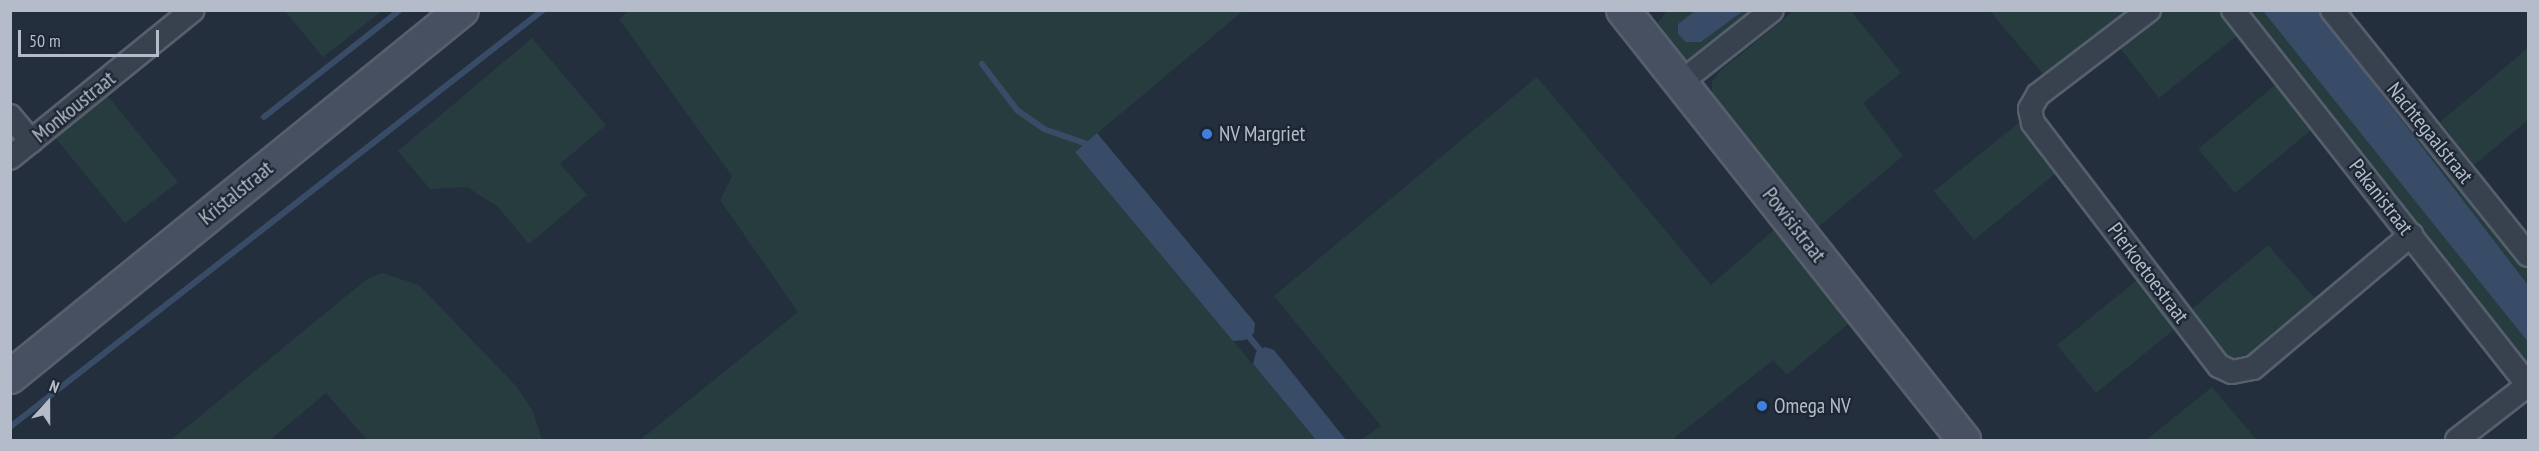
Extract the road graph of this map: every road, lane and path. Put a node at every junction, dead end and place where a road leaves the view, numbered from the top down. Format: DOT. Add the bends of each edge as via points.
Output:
graph roads {
  1 [pos="462,10"];
  2 [pos="1772,10"];
  3 [pos="2149,10"];
  4 [pos="2233,10"];
  5 [pos="2332,10"];
  6 [pos="190,12"];
  7 [pos="1634,14"];
  8 [pos="1680,83"];
  9 [pos="10,116"];
  10 [pos="32,141"];
  11 [pos="10,158"];
  12 [pos="2411,235"];
  13 [pos="2529,255"];
  14 [pos="10,377"];
  15 [pos="2529,385"];
  16 [pos="1964,441"];
  17 [pos="2457,441"];
  1 -- 14 [label="street, Kristalstraat"];
  2 -- 8 [label="street"];
  3 -- 12 [label="street, Pierkoetoestraat" via="2038,95 2031,109 2033,123 2219,366 2232,372 2253,368"];
  4 -- 12 [label="street, Pakanistraat"];
  5 -- 13 [label="street, Nachtegaalstraat"];
  6 -- 10 [label="street, Monkoustraat"];
  7 -- 8 [label="street, Powisistraat"];
  8 -- 16 [label="street, Powisistraat"];
  9 -- 10 [label="street"];
  10 -- 11 [label="street, Monkoustraat"];
  12 -- 15 [label="street, Pakanistraat"];
  15 -- 17 [label="street"];
}
